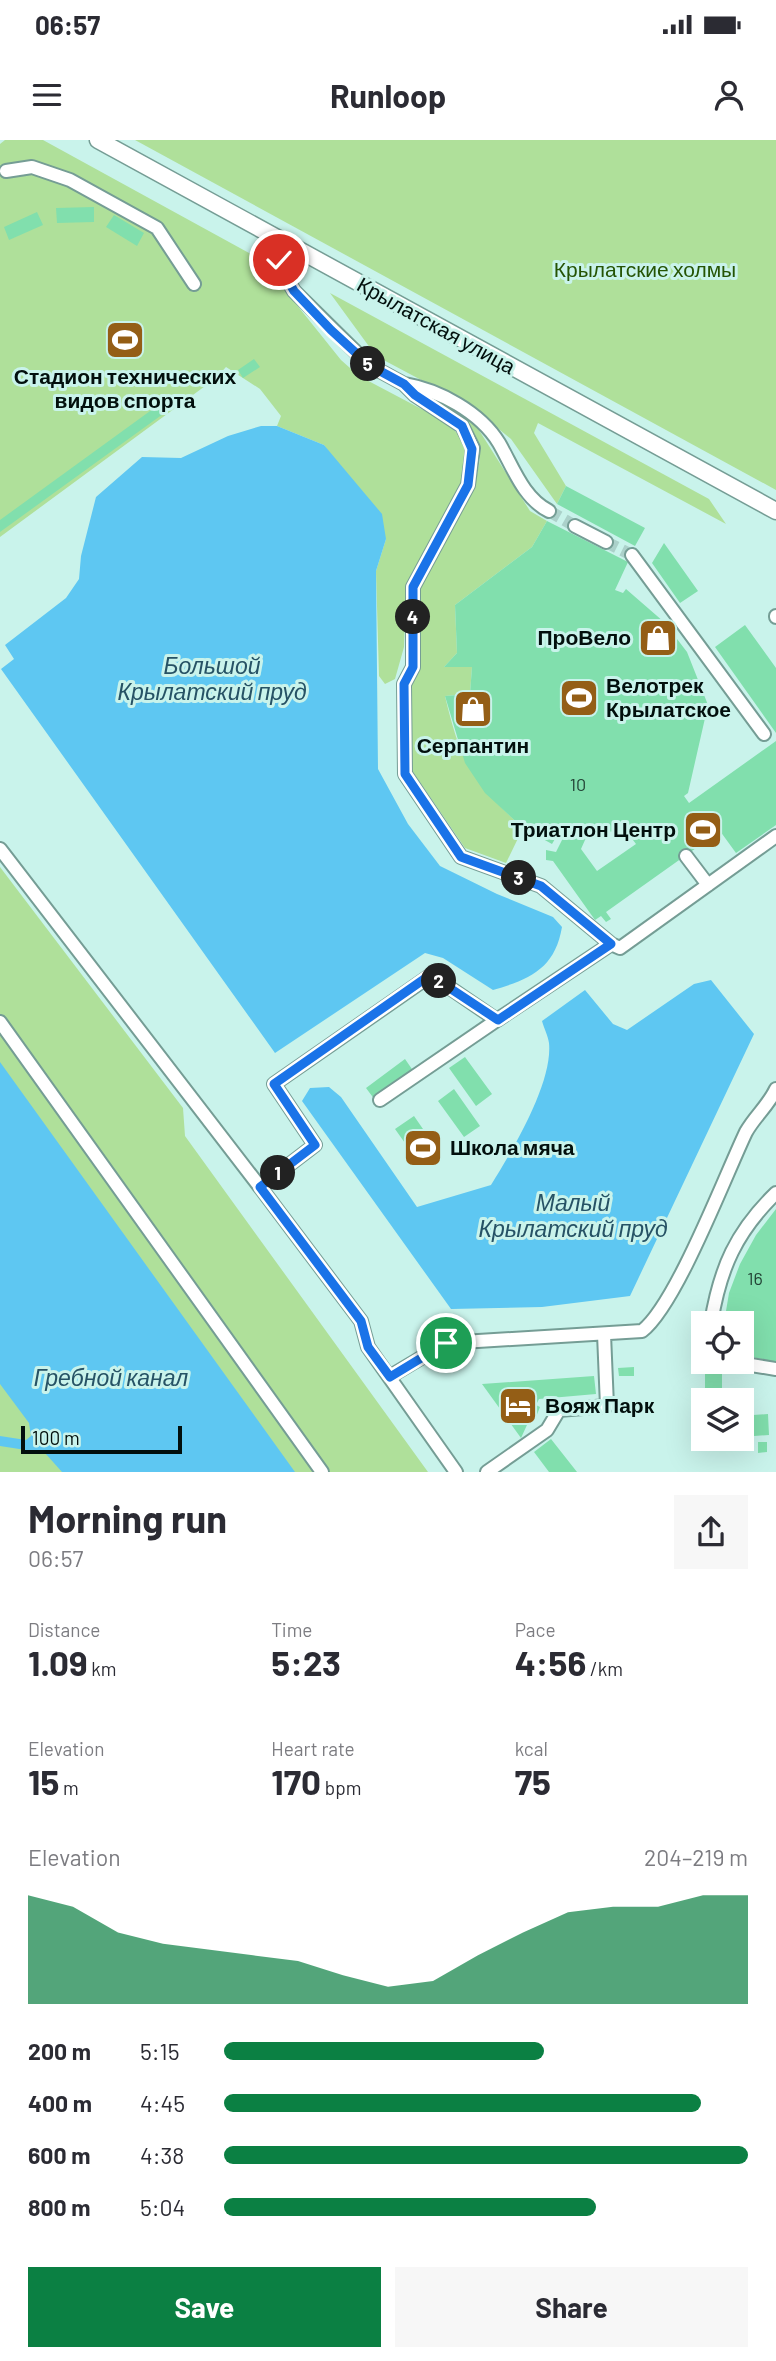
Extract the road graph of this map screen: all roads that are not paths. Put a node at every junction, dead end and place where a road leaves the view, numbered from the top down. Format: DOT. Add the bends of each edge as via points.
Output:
graph roads {
  1 [pos="97,140"];
  2 [pos="2,169"];
  3 [pos="283,242"];
  4 [pos="194,284"];
  5 [pos="404,384"];
  6 [pos="776,511"];
  7 [pos="549,512"];
  8 [pos="575,526"];
  9 [pos="606,542"];
  10 [pos="632,555"];
  11 [pos="764,734"];
  12 [pos="776,836"];
  13 [pos="0,849"];
  14 [pos="686,856"];
  15 [pos="708,885"];
  16 [pos="611,944"];
  17 [pos="498,1020"];
  18 [pos="0,1022"];
  19 [pos="776,1089"];
  20 [pos="380,1100"];
  21 [pos="773,1107"];
  22 [pos="260,1187"];
  23 [pos="776,1192"];
  24 [pos="714,1311"];
  25 [pos="604,1334"];
  26 [pos="754,1365"];
  27 [pos="776,1369"];
  28 [pos="390,1377"];
  29 [pos="322,1472"];
  30 [pos="456,1472"];
  31 [pos="487,1472"];
  1 -- 3 [label="main road, Крылатская улица"];
  2 -- 4 [label="lane" via="32,167 70,180 157,228"];
  3 -- 5 [label="lane" via="279,260 294,291 369,365"];
  3 -- 6 [label="main road, Крылатская улица"];
  5 -- 7 [label="lane" via="437,393 483,423 535,504"];
  5 -- 16 [label="lane" via="462,426 473,463 468,485 413,587 413,667 404,684 405,774 461,857 541,886"];
  8 -- 9 [label="lane"];
  10 -- 11 [label="lane"];
  12 -- 15 [label="lane"];
  13 -- 22 [label="lane"];
  14 -- 15 [label="lane"];
  15 -- 16 [label="lane" via="620,948"];
  16 -- 17 [label="lane"];
  17 -- 20 [label="lane"];
  17 -- 22 [label="lane" via="430,975 274,1084 315,1145"];
  18 -- 29 [label="lane"];
  19 -- 21 [label="lane"];
  21 -- 25 [label="lane" via="755,1116 746,1132 670,1295 651,1324 642,1331"];
  22 -- 28 [label="lane" via="361,1321 368,1347"];
  23 -- 24 [label="lane" via="741,1231 723,1270"];
  25 -- 28 [label="lane" via="446,1343"];
  25 -- 31 [label="lane" via="607,1406 559,1410 547,1430"];
  26 -- 27 [label="lane"];
  28 -- 30 [label="lane"];
}
